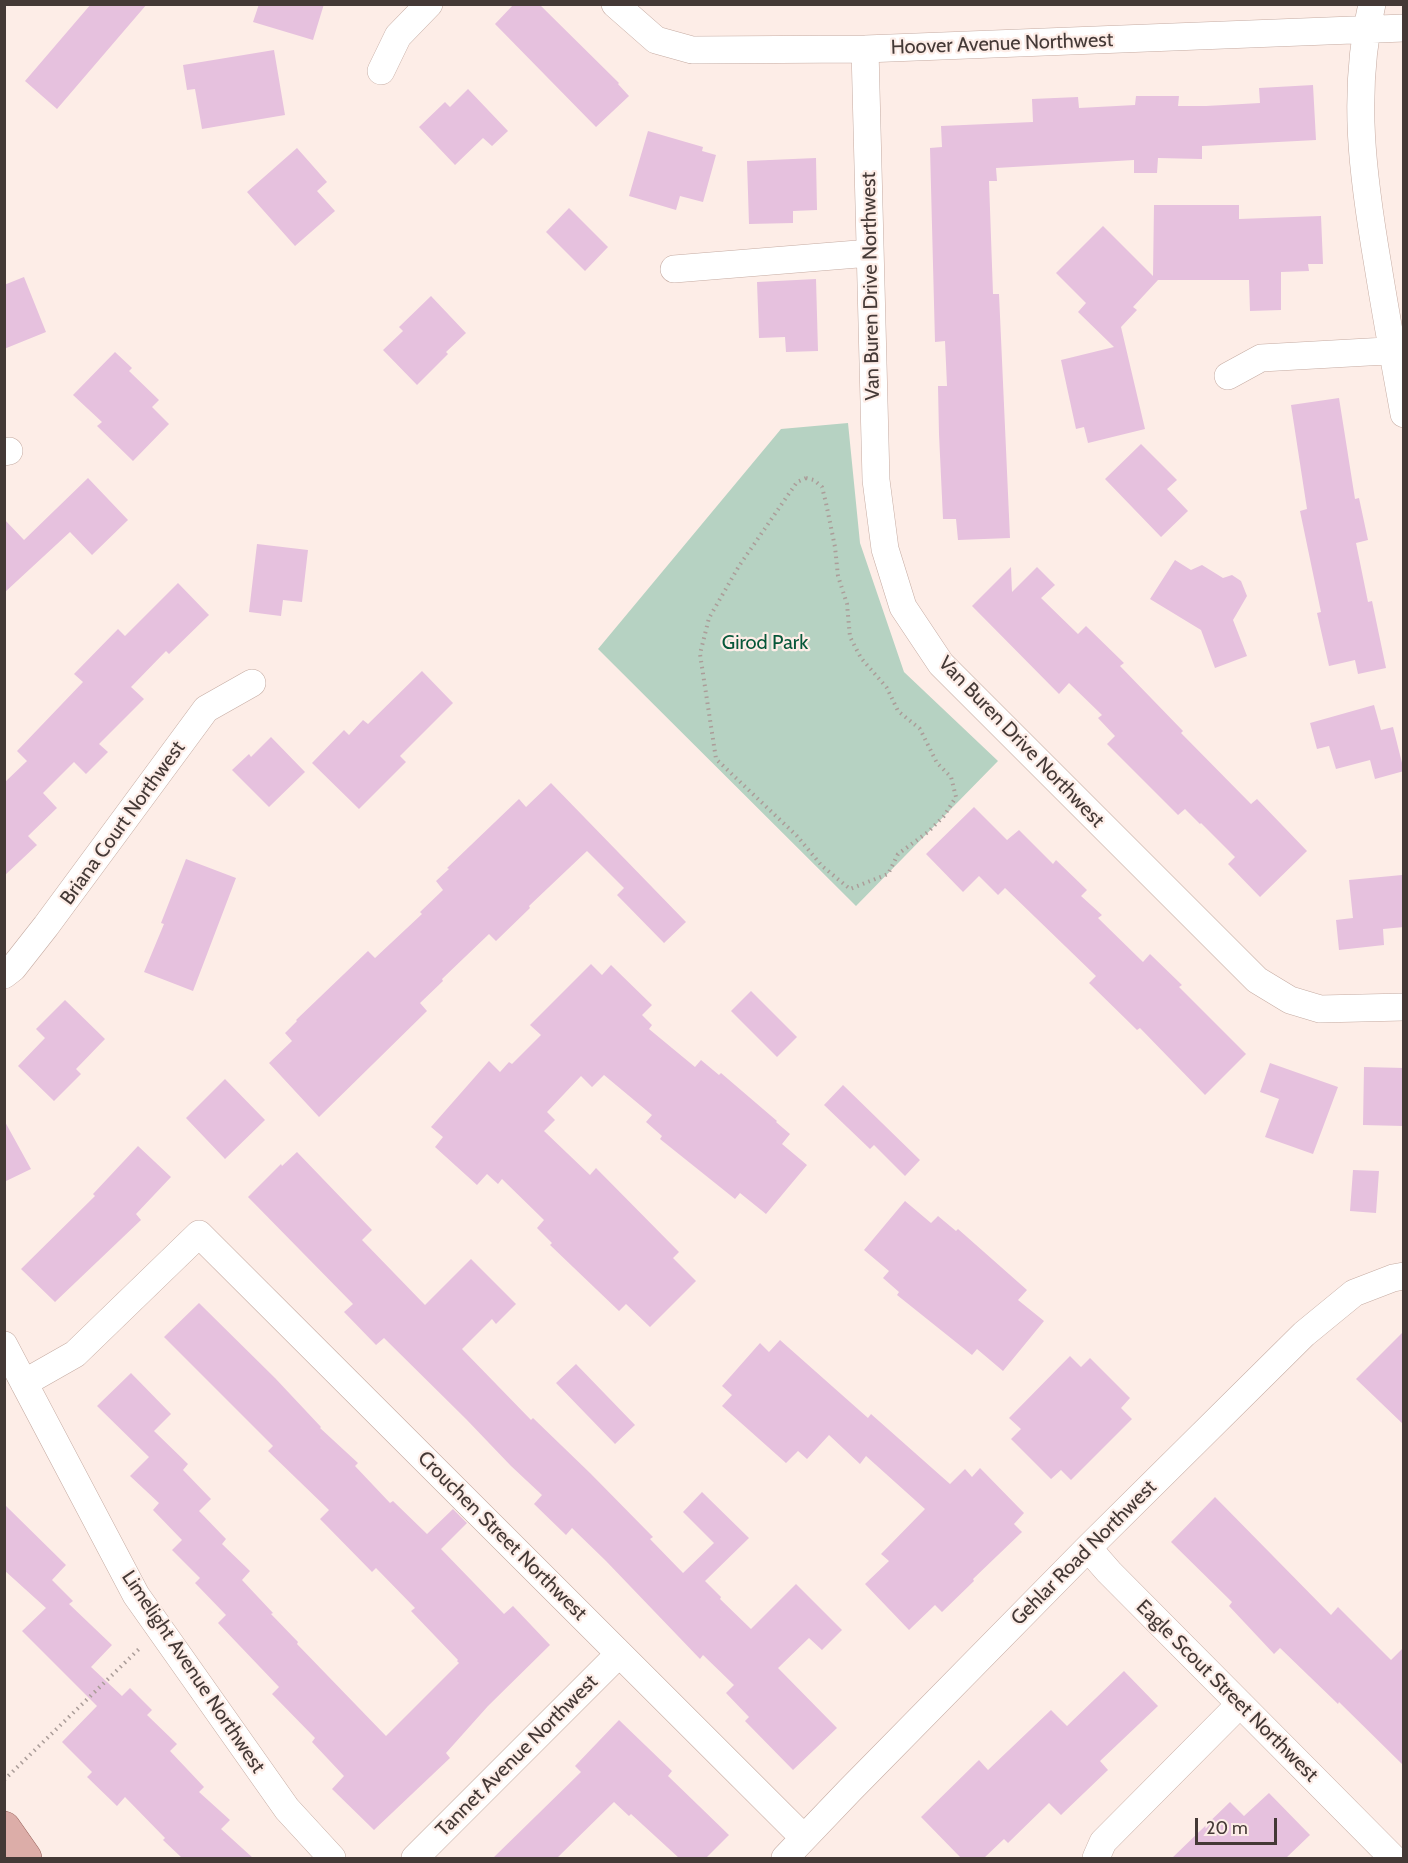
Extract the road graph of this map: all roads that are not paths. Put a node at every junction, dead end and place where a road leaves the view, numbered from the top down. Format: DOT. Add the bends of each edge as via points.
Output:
graph roads {
  1 [pos="429,4"];
  2 [pos="615,4"];
  3 [pos="1369,17"];
  4 [pos="1404,28"];
  5 [pos="865,49"];
  6 [pos="381,71"];
  7 [pos="870,253"];
  8 [pos="674,268"];
  9 [pos="1398,350"];
  10 [pos="1228,376"];
  11 [pos="1404,414"];
  12 [pos="252,683"];
  13 [pos="4,975"];
  14 [pos="1404,1007"];
  15 [pos="1404,1276"];
  16 [pos="4,1345"];
  17 [pos="24,1383"];
  18 [pos="1088,1548"];
  19 [pos="619,1654"];
  20 [pos="1240,1704"];
  21 [pos="4,1828"];
  22 [pos="804,1838"];
  23 [pos="25,1858"];
  24 [pos="332,1858"];
  25 [pos="415,1858"];
  26 [pos="785,1858"];
  27 [pos="1096,1858"];
  28 [pos="1393,1858"];
  1 -- 6 [label="street" via="398,36"];
  2 -- 5 [label="street, Hoover Avenue Northwest" via="656,40 692,50"];
  3 -- 4 [label="street, Hoover Avenue Northwest"];
  3 -- 5 [label="street, Hoover Avenue Northwest"];
  3 -- 9 [label="street" via="1359,107 1364,185"];
  5 -- 7 [label="street, Van Buren Drive Northwest"];
  7 -- 8 [label="street"];
  7 -- 14 [label="street, Van Buren Drive Northwest" via="876,480 885,549 903,607 941,664 1257,980 1290,1000 1320,1009"];
  9 -- 10 [label="street" via="1261,358"];
  9 -- 11 [label="street"];
  12 -- 13 [label="street, Briana Court Northwest" via="206,710 46,926"];
  15 -- 18 [label="street, Gehlar Road Northwest" via="1354,1293 1304,1334"];
  16 -- 17 [label="street, Limelight Avenue Northwest"];
  17 -- 19 [label="street, Crouchen Street Northwest" via="75,1354 200,1234"];
  17 -- 24 [label="street, Limelight Avenue Northwest" via="136,1595 287,1809"];
  18 -- 20 [label="street, Eagle Scout Street Northwest"];
  18 -- 22 [label="street, Gehlar Road Northwest"];
  19 -- 22 [label="street, Crouchen Street Northwest"];
  19 -- 25 [label="street, Tannet Avenue Northwest"];
  20 -- 27 [label="street" via="1102,1842"];
  20 -- 28 [label="street, Eagle Scout Street Northwest"];
  21 -- 23 [label="main road"];
  22 -- 26 [label="street, Gehlar Road Northwest"];
}
